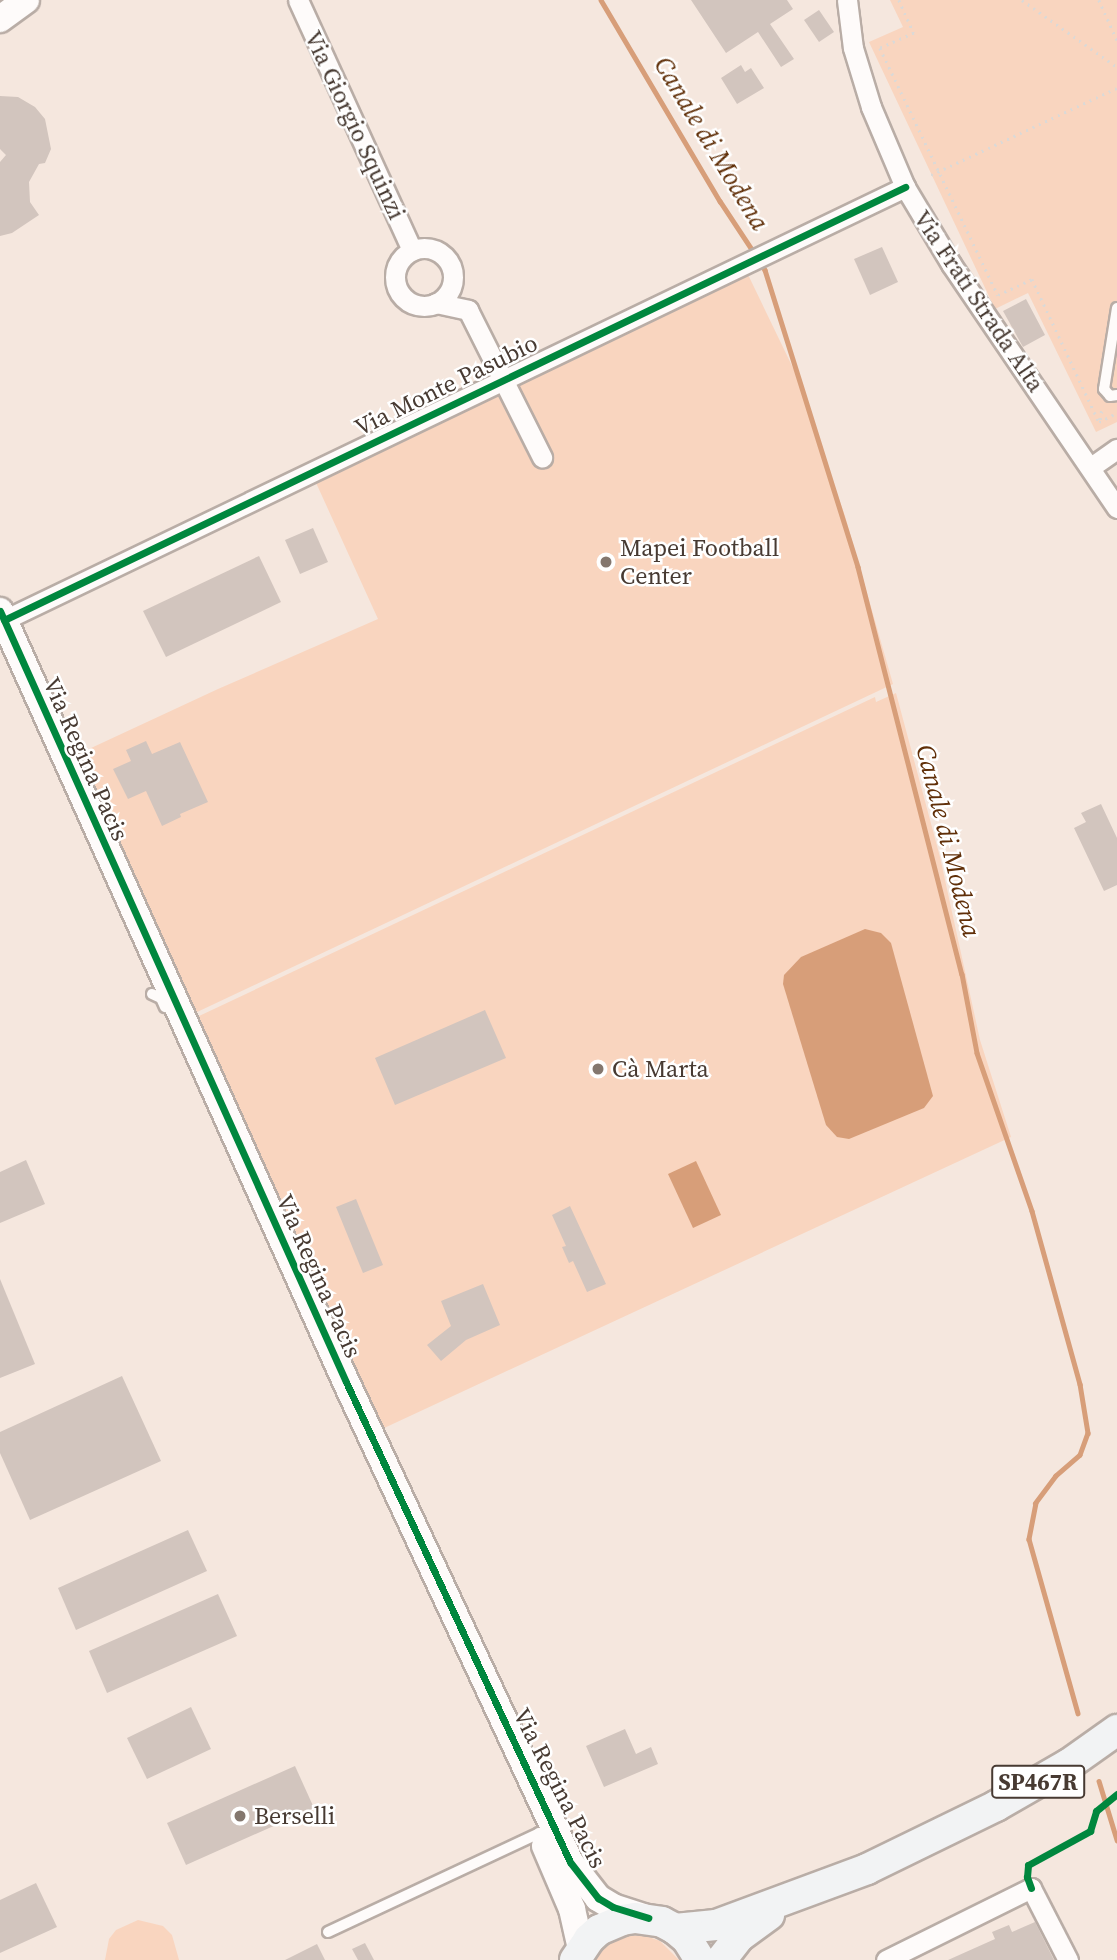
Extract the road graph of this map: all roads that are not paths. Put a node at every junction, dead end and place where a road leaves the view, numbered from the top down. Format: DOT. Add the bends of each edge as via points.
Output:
graph roads {
  1 [pos="26,0"];
  2 [pos="298,0"];
  3 [pos="847,0"];
  4 [pos="0,19"];
  5 [pos="905,187"];
  6 [pos="412,250"];
  7 [pos="436,303"];
  8 [pos="1117,308"];
  9 [pos="1113,352"];
  10 [pos="502,379"];
  11 [pos="1117,395"];
  12 [pos="1117,449"];
  13 [pos="542,457"];
  14 [pos="1091,467"];
  15 [pos="1117,508"];
  16 [pos="2,616"];
  17 [pos="0,657"];
  18 [pos="152,994"];
  19 [pos="236,1138"];
  20 [pos="1117,1730"];
  21 [pos="539,1833"];
  22 [pos="570,1862"];
  23 [pos="806,1894"];
  24 [pos="661,1924"];
  25 [pos="328,1932"];
  26 [pos="578,1954"];
  27 [pos="700,1960"];
  28 [pos="721,1960"];
  29 [pos="886,1960"];
  30 [pos="1068,1960"];
  1 -- 4 [label="street"];
  2 -- 6 [label="street, Via Giorgio Squinzi"];
  3 -- 5 [label="street, Via Frati Strada Alta" via="853,48 867,95"];
  5 -- 10 [label="street, Via Monte Pasubio"];
  5 -- 14 [label="street, Via Frati Strada Alta" via="951,264"];
  6 -- 7 [label="street, Via Giorgio Squinzi" via="432,249 448,260 453,280"];
  6 -- 7 [label="street, Via Giorgio Squinzi" via="399,262 396,287 416,305"];
  7 -- 10 [label="street, Via Giorgio Squinzi" via="468,310"];
  8 -- 9 [label="lane"];
  9 -- 11 [label="lane" via="1104,389 1110,396"];
  10 -- 13 [label="street, Via Giorgio Squinzi"];
  10 -- 16 [label="street, Via Monte Pasubio"];
  12 -- 14 [label="street"];
  14 -- 15 [label="street, Via Frati Strada Alta"];
  16 -- 19 [label="street, Via Regina Pacis"];
  17 -- 18 [label="street, Via Regina Pacis"];
  18 -- 19 [label="lane" via="161,998 224,1136"];
  18 -- 21 [label="street, Via Regina Pacis"];
  19 -- 22 [label="street, Via Regina Pacis"];
  20 -- 23 [label="main road, SP467R" via="996,1807"];
  21 -- 22 [label="lane" via="548,1832"];
  21 -- 25 [label="lane"];
  21 -- 26 [label="street, Via Regina Pacis" via="572,1909"];
  22 -- 24 [label="street, Via Regina Pacis" via="598,1898"];
  23 -- 24 [label="main road, SP467R" via="716,1925"];
  23 -- 28 [label="main road, SP467R" via="755,1923"];
  24 -- 26 [label="main road" via="610,1924"];
  24 -- 27 [label="main road" via="687,1939"];
  29 -- 30 [label="street" via="1031,1888"];
}
